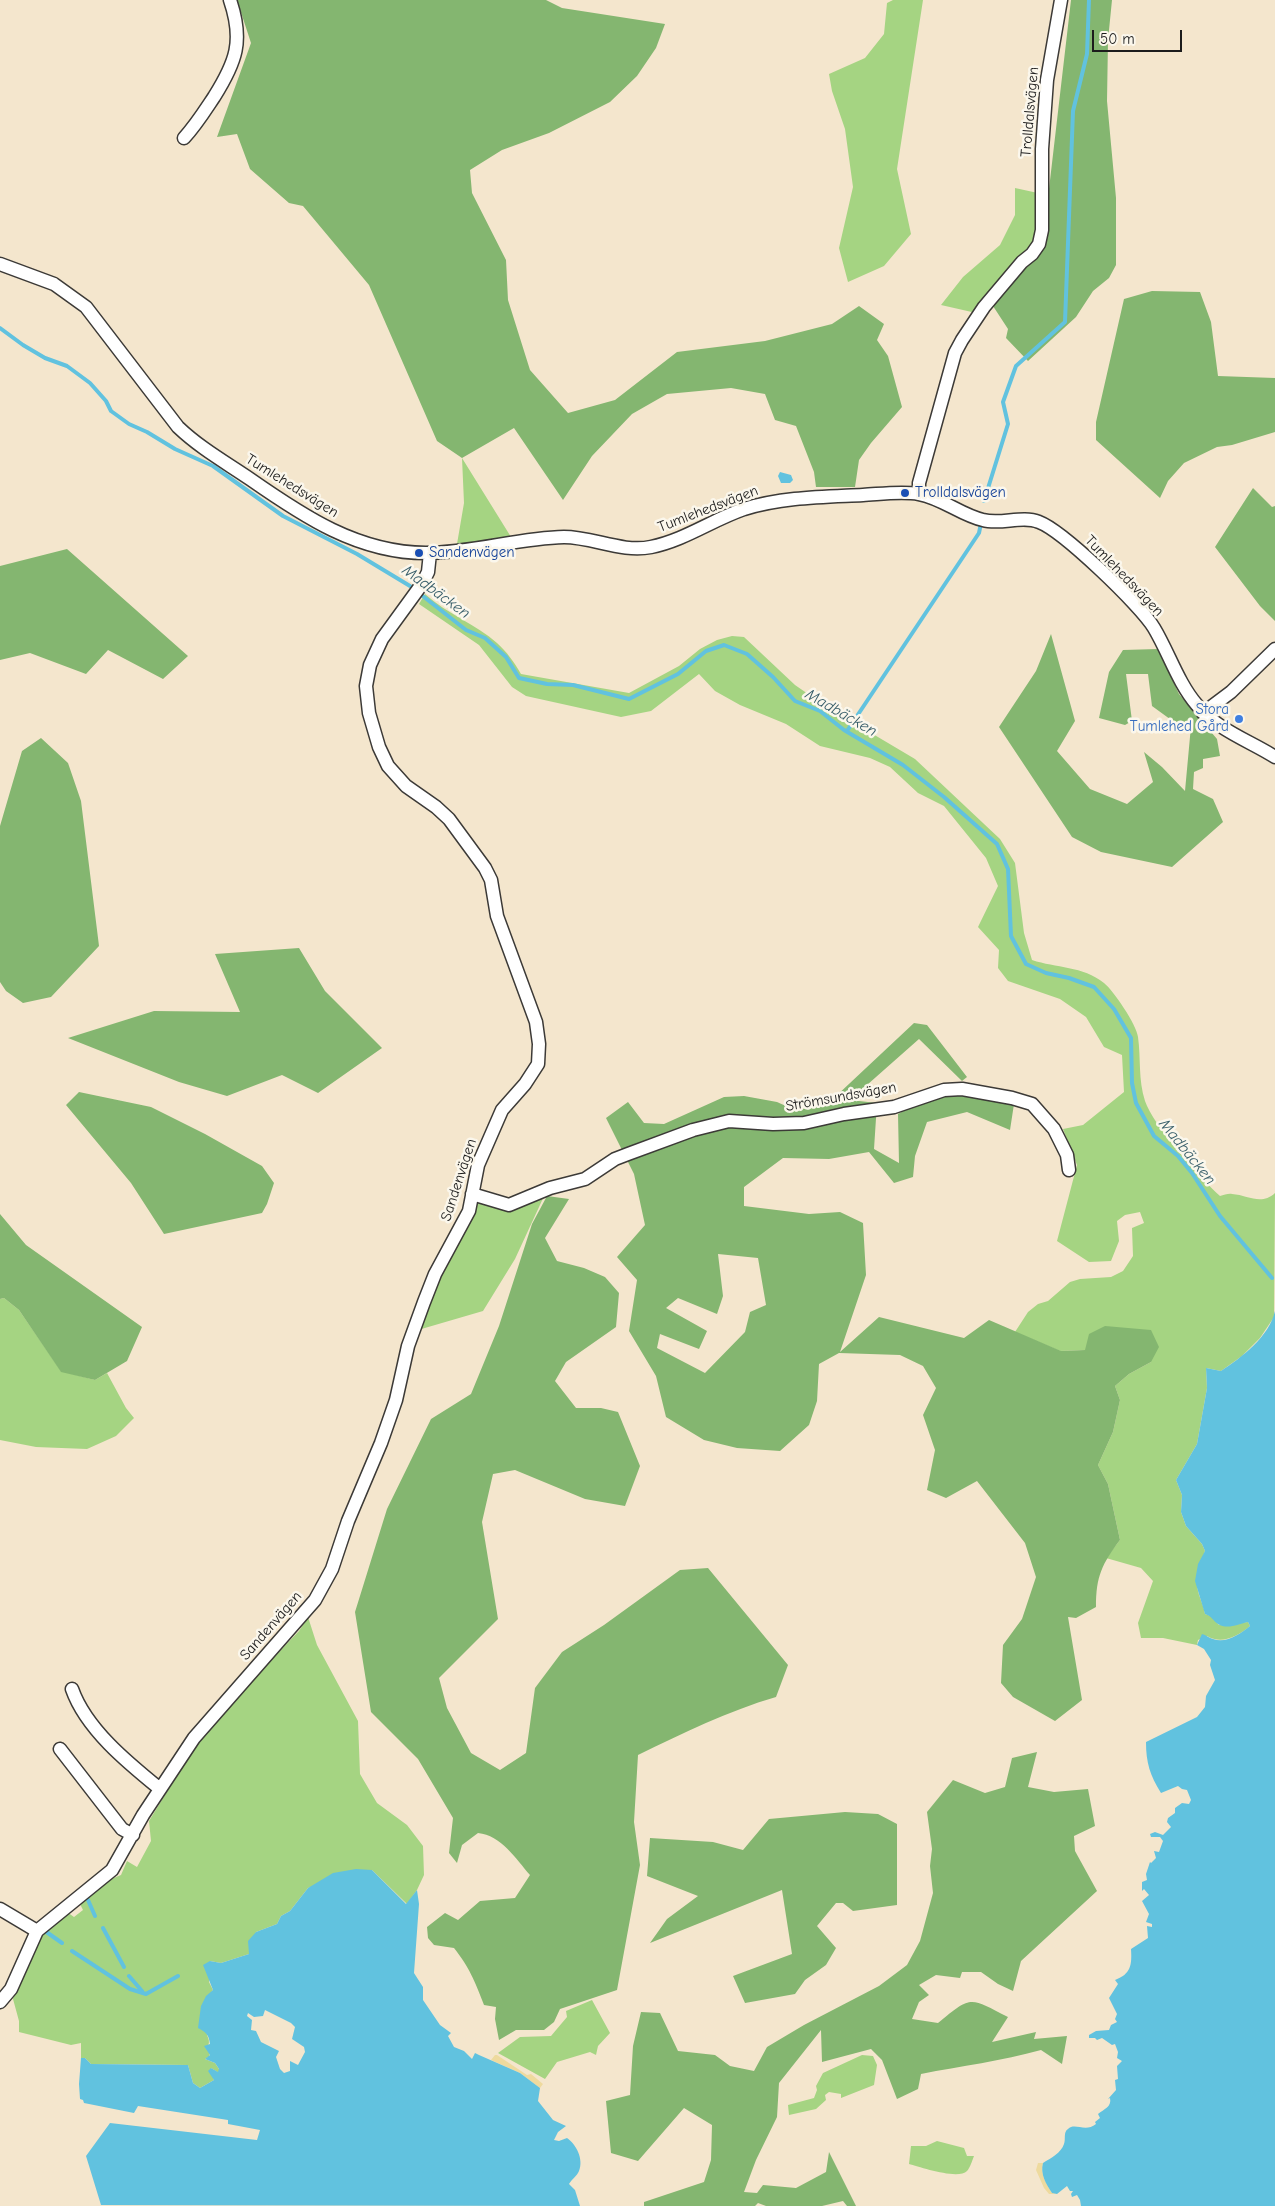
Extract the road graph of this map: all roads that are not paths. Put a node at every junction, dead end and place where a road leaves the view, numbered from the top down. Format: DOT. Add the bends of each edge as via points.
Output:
graph roads {
  1 [pos="230,0"];
  2 [pos="1061,0"];
  3 [pos="184,138"];
  4 [pos="0,264"];
  5 [pos="919,494"];
  6 [pos="430,553"];
  7 [pos="1275,649"];
  8 [pos="1203,713"];
  9 [pos="1275,758"];
  10 [pos="1069,1170"];
  11 [pos="472,1194"];
  12 [pos="72,1689"];
  13 [pos="60,1749"];
  14 [pos="160,1789"];
  15 [pos="133,1835"];
  16 [pos="0,1909"];
  17 [pos="37,1930"];
  18 [pos="0,2002"];
  1 -- 3 [label="street" via="238,33 236,55 228,74 196,125"];
  2 -- 5 [label="street, Trolldalsvägen" via="1047,80 1039,244 984,307 955,354 919,483"];
  4 -- 6 [label="street, Tumlehedsvägen" via="54,284 86,307 178,427 194,442 278,500 330,530 351,538 374,546"];
  5 -- 6 [label="street, Tumlehedsvägen" via="804,497 775,502 746,509 682,538 649,548 563,537"];
  5 -- 8 [label="street, Tumlehedsvägen" via="986,521 1029,519 1051,528 1144,615 1188,694"];
  6 -- 11 [label="street, Sandenvägen" via="428,572 419,589 382,639 370,665 366,686 370,717 379,748 392,772 449,819 485,868 491,880 503,932 533,1014 540,1054 534,1072 498,1118 478,1165"];
  7 -- 8 [label="street" via="1231,692"];
  8 -- 9 [label="street, Tumlehedsvägen"];
  10 -- 11 [label="street, Strömsundsvägen" via="1067,1155 1054,1128 1032,1104 952,1089 894,1107 804,1123 729,1121 709,1125 621,1157 585,1179 550,1188 509,1205"];
  11 -- 14 [label="street, Sandenvägen" via="469,1211 435,1274 414,1326 396,1400 326,1582 299,1621 194,1738"];
  12 -- 14 [label="street" via="87,1720 137,1771"];
  13 -- 15 [label="street" via="122,1829"];
  14 -- 15 [label="street, Sandenvägen"];
  15 -- 17 [label="street, Sandenvägen" via="112,1870"];
  16 -- 17 [label="street"];
  17 -- 18 [label="street, Sandenvägen" via="11,1989"];
}
